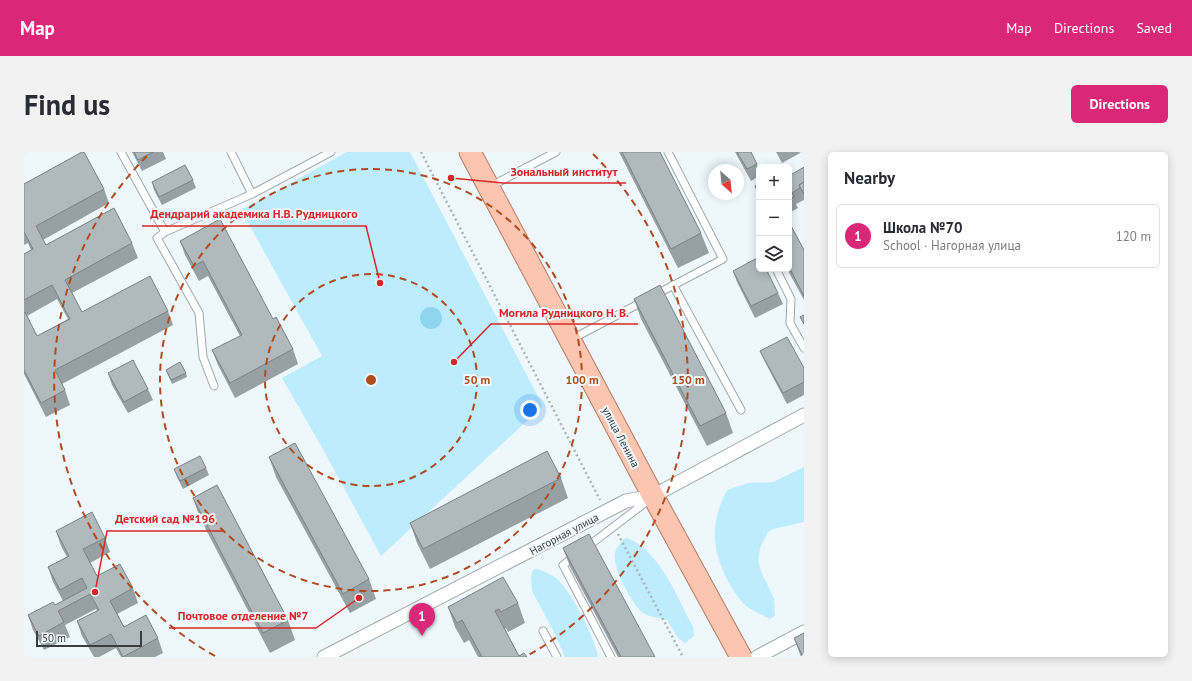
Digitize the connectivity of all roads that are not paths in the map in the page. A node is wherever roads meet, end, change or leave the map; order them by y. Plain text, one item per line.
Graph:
1 (121, 152) edge
2 (231, 152) edge
3 (331, 152) edge
4 (470, 152) edge
5 (556, 152) edge
6 (668, 152) edge
7 (488, 187) junction
8 (252, 194) junction
9 (165, 232) junction
10 (778, 272) edge
11 (673, 285) junction
12 (570, 340) junction
13 (804, 348) edge
14 (214, 386) dead end
15 (741, 410) dead end
16 (804, 415) edge
17 (653, 496) junction
18 (543, 631) dead end
19 (804, 632) edge
20 (324, 657) edge
21 (557, 657) edge
22 (611, 657) edge
23 (743, 657) edge

1 - 9 lane
2 - 8 lane
3 - 8 lane
4 - 7 main road, улица Ленина
5 - 7 lane
6 - 11 lane
7 - 12 main road, улица Ленина
8 - 9 lane
9 - 14 lane
10 - 13 lane
11 - 12 lane
11 - 15 lane
12 - 17 main road, улица Ленина
16 - 17 street, Нагорная улица
17 - 20 street, Нагорная улица
17 - 22 lane
17 - 23 main road, улица Ленина
18 - 21 lane
19 - 23 street

